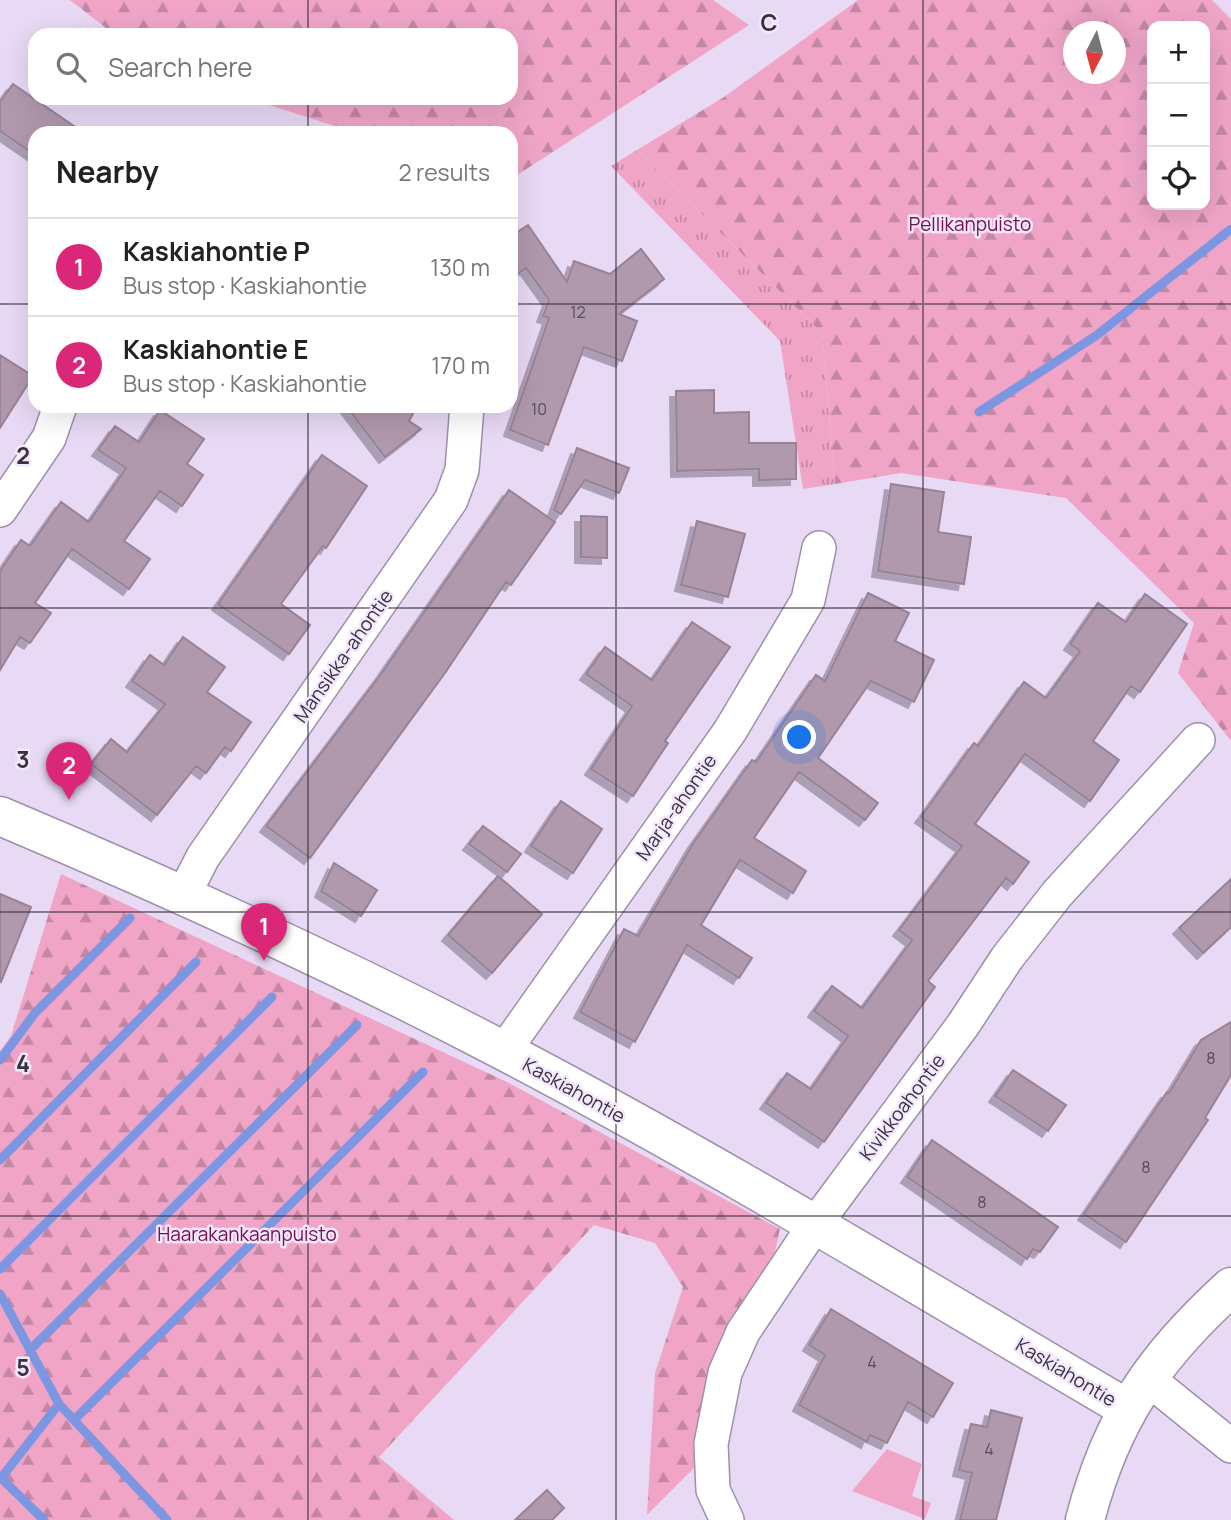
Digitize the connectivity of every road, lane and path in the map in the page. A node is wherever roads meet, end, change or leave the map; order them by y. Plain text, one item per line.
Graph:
1 (58, 413) edge
2 (466, 413) edge
3 (0, 510) edge
4 (819, 548) dead end
5 (1198, 740) dead end
6 (0, 816) edge
7 (184, 894) junction
8 (505, 1051) junction
9 (816, 1223) junction
10 (1231, 1287) edge
11 (1137, 1393) junction
12 (1231, 1446) edge
13 (727, 1520) edge
14 (1085, 1520) edge

1 - 3 street
2 - 7 street, Mansikka-ahontie
4 - 8 street, Marja-ahontie
5 - 9 street, Kivikkoahontie
6 - 7 street, Kaskiahontie
7 - 8 street, Kaskiahontie
8 - 9 street, Kaskiahontie
9 - 11 street, Kaskiahontie
9 - 13 street, Kivikkoahontie
10 - 11 street
11 - 12 street, Kaskiahontie
11 - 14 street

